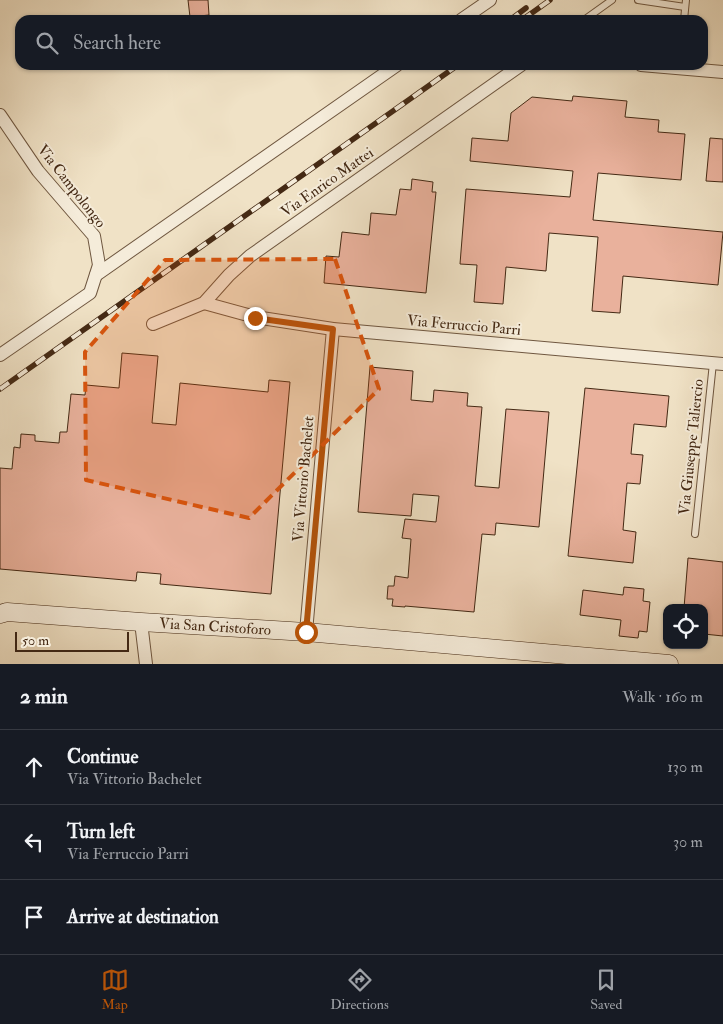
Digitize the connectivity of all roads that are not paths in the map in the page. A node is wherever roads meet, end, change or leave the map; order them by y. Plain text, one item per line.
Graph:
1 (490, 0) edge
2 (612, 0) edge
3 (638, 0) edge
4 (686, 3) edge
5 (468, 15) edge
6 (591, 15) edge
7 (390, 70) edge
8 (514, 70) edge
9 (706, 70) edge
10 (723, 72) edge
11 (0, 115) edge
12 (96, 275) junction
13 (204, 303) junction
14 (153, 324) dead end
15 (333, 329) junction
16 (0, 355) edge
17 (718, 363) edge
18 (695, 534) dead end
19 (2, 612) edge
20 (141, 622) junction
21 (306, 632) junction
22 (146, 664) edge
23 (669, 664) edge

1 - 5 street
2 - 6 lane
3 - 4 lane
7 - 12 street
8 - 13 street, Via Enrico Mattei
9 - 10 street
11 - 12 street, Via Campolongo
12 - 16 street, Via Campolongo
13 - 14 street, Via Enrico Mattei
13 - 15 street, Via Ferruccio Parri
15 - 17 street, Via Ferruccio Parri
15 - 21 street, Via Vittorio Bachelet
17 - 18 lane, Via Giuseppe Taliercio
19 - 20 street, Via San Cristoforo
20 - 21 street, Via San Cristoforo
20 - 22 street
21 - 23 street, Via San Cristoforo

